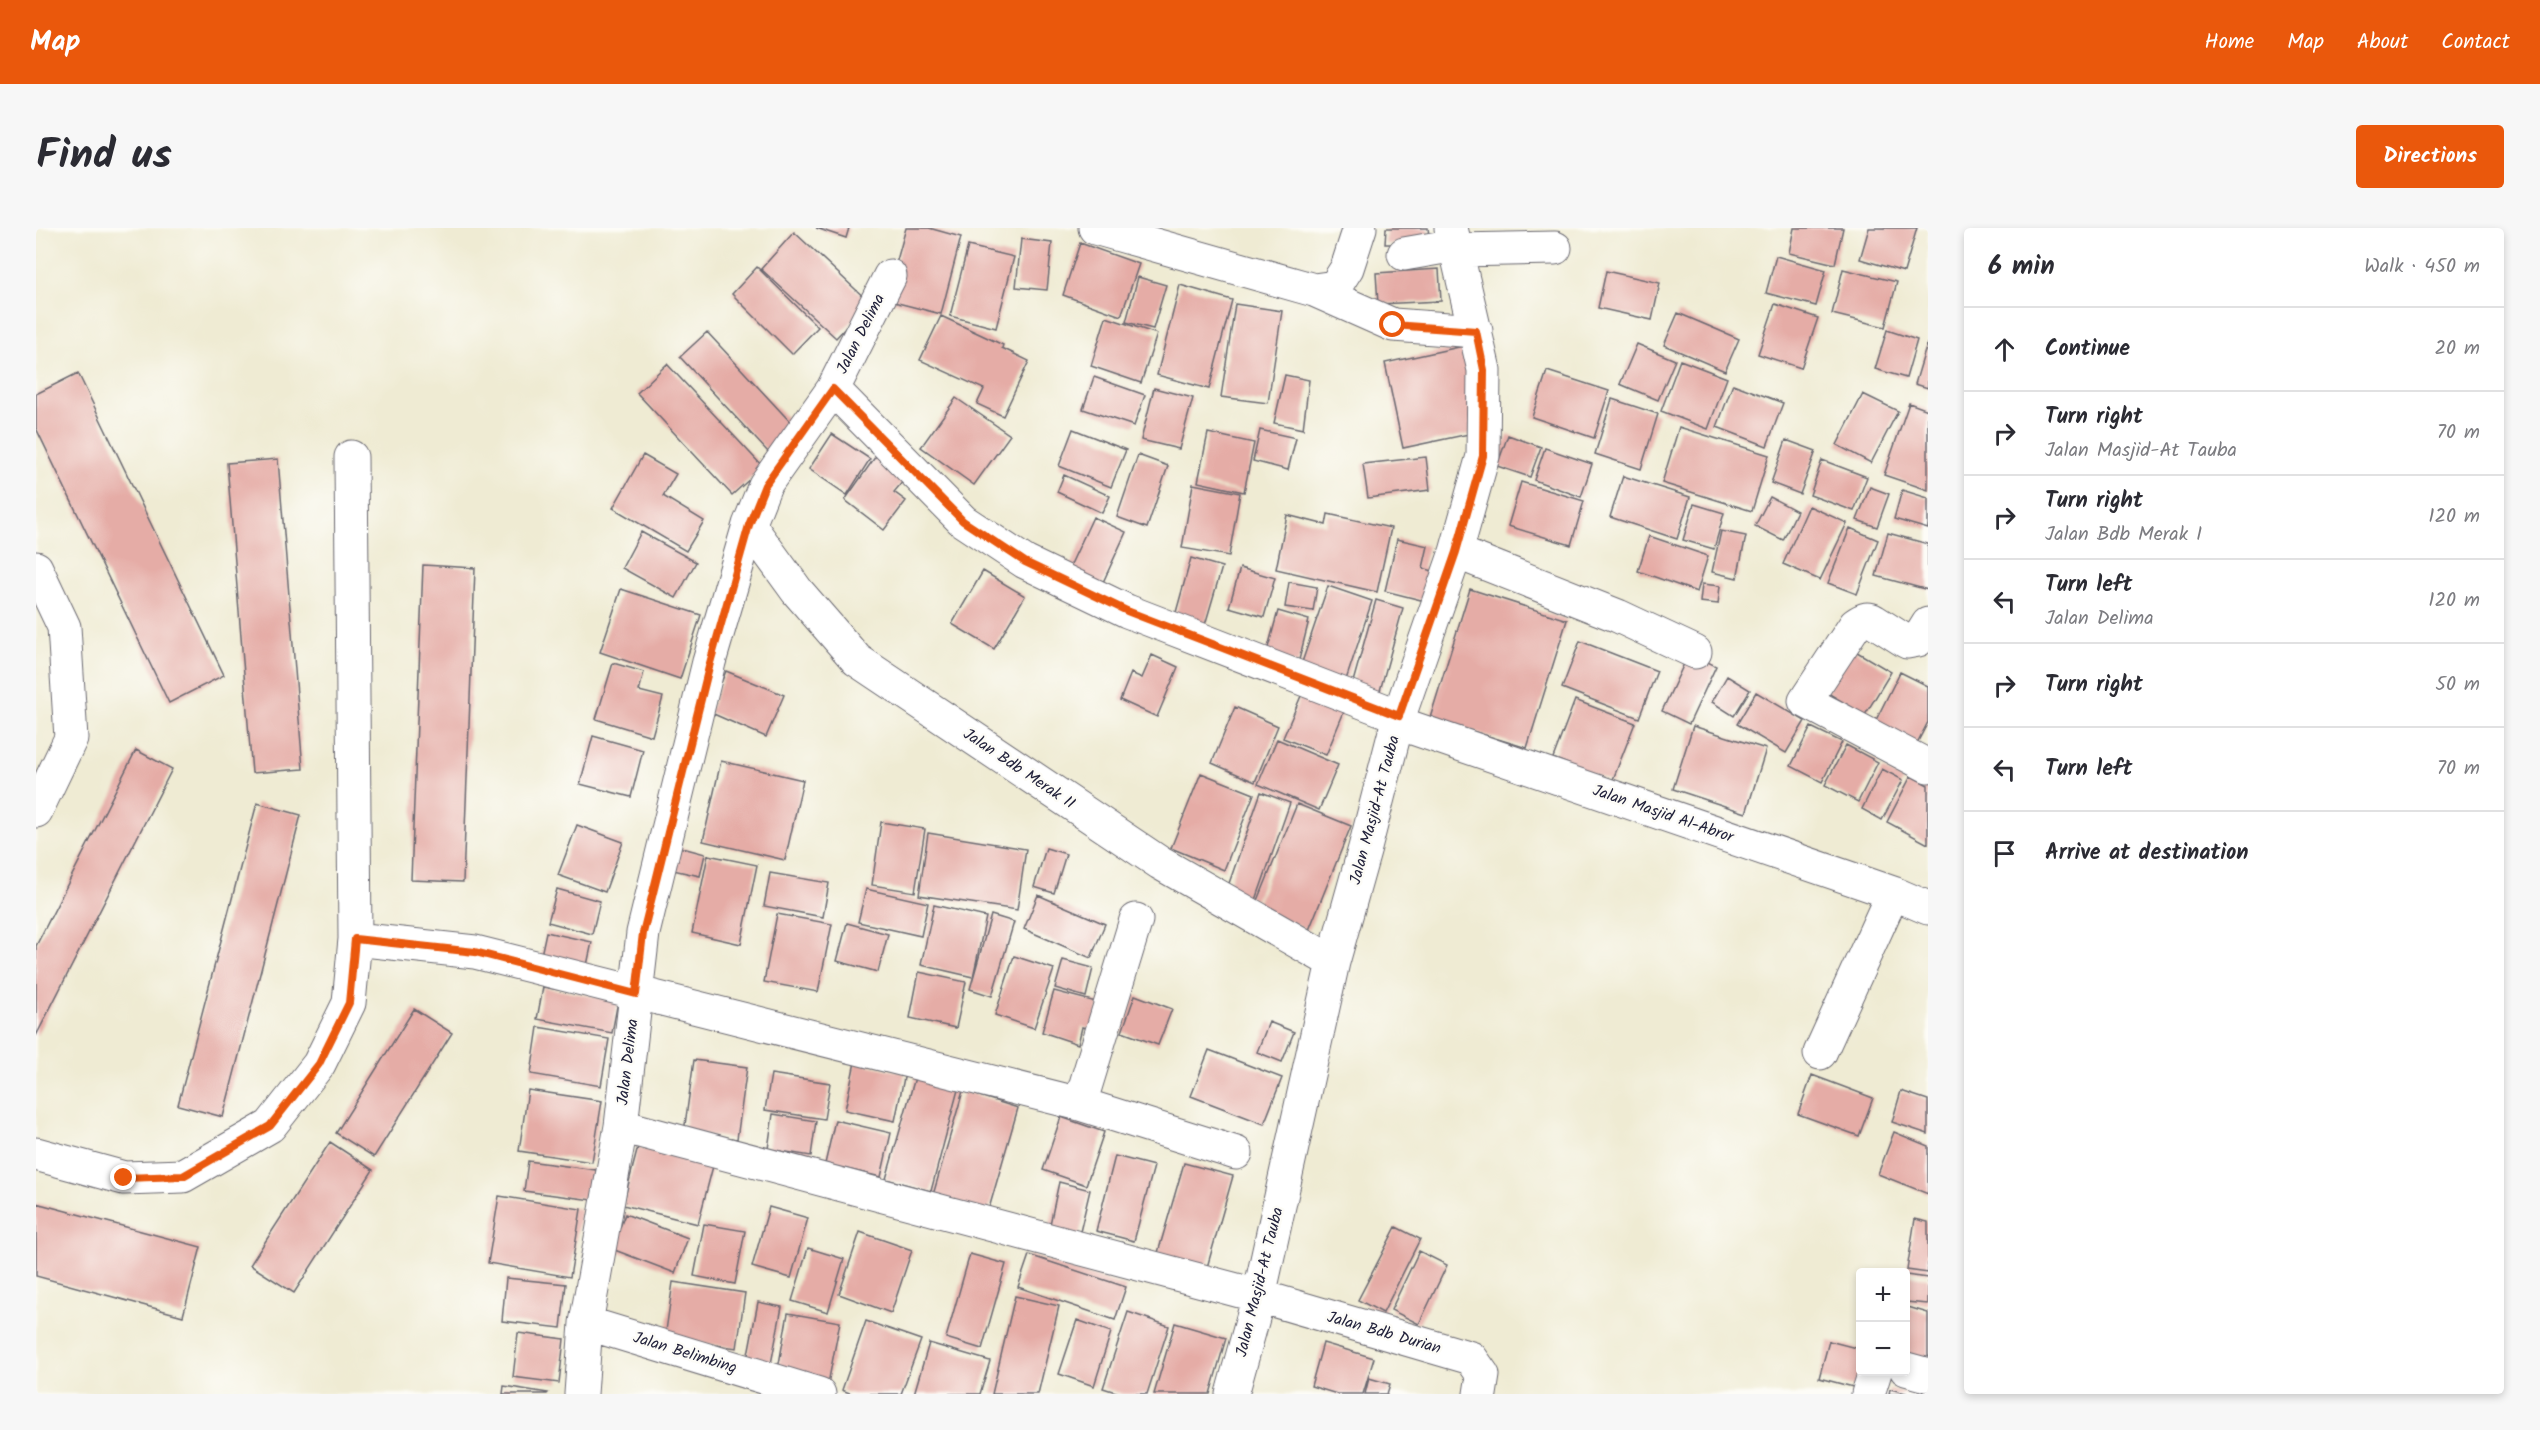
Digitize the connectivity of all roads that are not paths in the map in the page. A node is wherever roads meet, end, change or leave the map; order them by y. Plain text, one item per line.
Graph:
1 (1095, 228) edge
2 (1360, 228) edge
3 (1455, 241) edge
4 (1555, 248) dead end
5 (1404, 254) dead end
6 (890, 276) dead end
7 (1314, 290) junction
8 (1476, 331) junction
9 (833, 389) junction
10 (351, 457) dead end
11 (749, 525) junction
12 (1456, 552) junction
13 (36, 568) edge
14 (1928, 624) edge
15 (1695, 652) dead end
16 (1398, 719) junction
17 (1928, 766) edge
18 (36, 811) edge
19 (1893, 893) junction
20 (1928, 908) edge
21 (1136, 920) dead end
22 (355, 939) junction
23 (1333, 962) junction
24 (636, 994) junction
25 (1820, 1053) dead end
26 (1080, 1104) junction
27 (621, 1126) junction
28 (1236, 1153) dead end
29 (36, 1154) edge
30 (1259, 1296) junction
31 (586, 1323) junction
32 (1910, 1370) edge
33 (1928, 1375) edge
34 (1873, 1376) edge
35 (581, 1394) edge
36 (819, 1394) edge
37 (1232, 1394) edge
38 (1480, 1394) edge
39 (1868, 1394) edge

1 - 7 street
2 - 7 street
3 - 4 street
3 - 5 street
3 - 8 street, Jalan Masjid-At Tauba
6 - 9 street, Jalan Delima
7 - 8 street
8 - 12 street, Jalan Masjid-At Tauba
9 - 11 street, Jalan Delima
9 - 16 street, Jalan Masjid Al-Abror
10 - 22 street
11 - 23 street, Jalan Bdb Merak II
11 - 24 street, Jalan Delima
12 - 15 street
12 - 16 street, Jalan Masjid-At Tauba
13 - 18 street
14 - 17 street
16 - 19 street, Jalan Masjid Al-Abror
16 - 23 street, Jalan Masjid-At Tauba
19 - 20 street, Jalan Masjid Al-Abror
19 - 25 street
21 - 26 street
22 - 24 street
22 - 29 street
23 - 30 street, Jalan Masjid-At Tauba
24 - 26 street
24 - 27 street, Jalan Delima
26 - 28 street
27 - 30 street, Jalan Bdb Durian
27 - 31 street, Jalan Delima
30 - 37 street, Jalan Masjid-At Tauba
30 - 38 street, Jalan Bdb Durian
31 - 35 street, Jalan Delima
31 - 36 street, Jalan Belimbing
32 - 33 street
34 - 39 street

